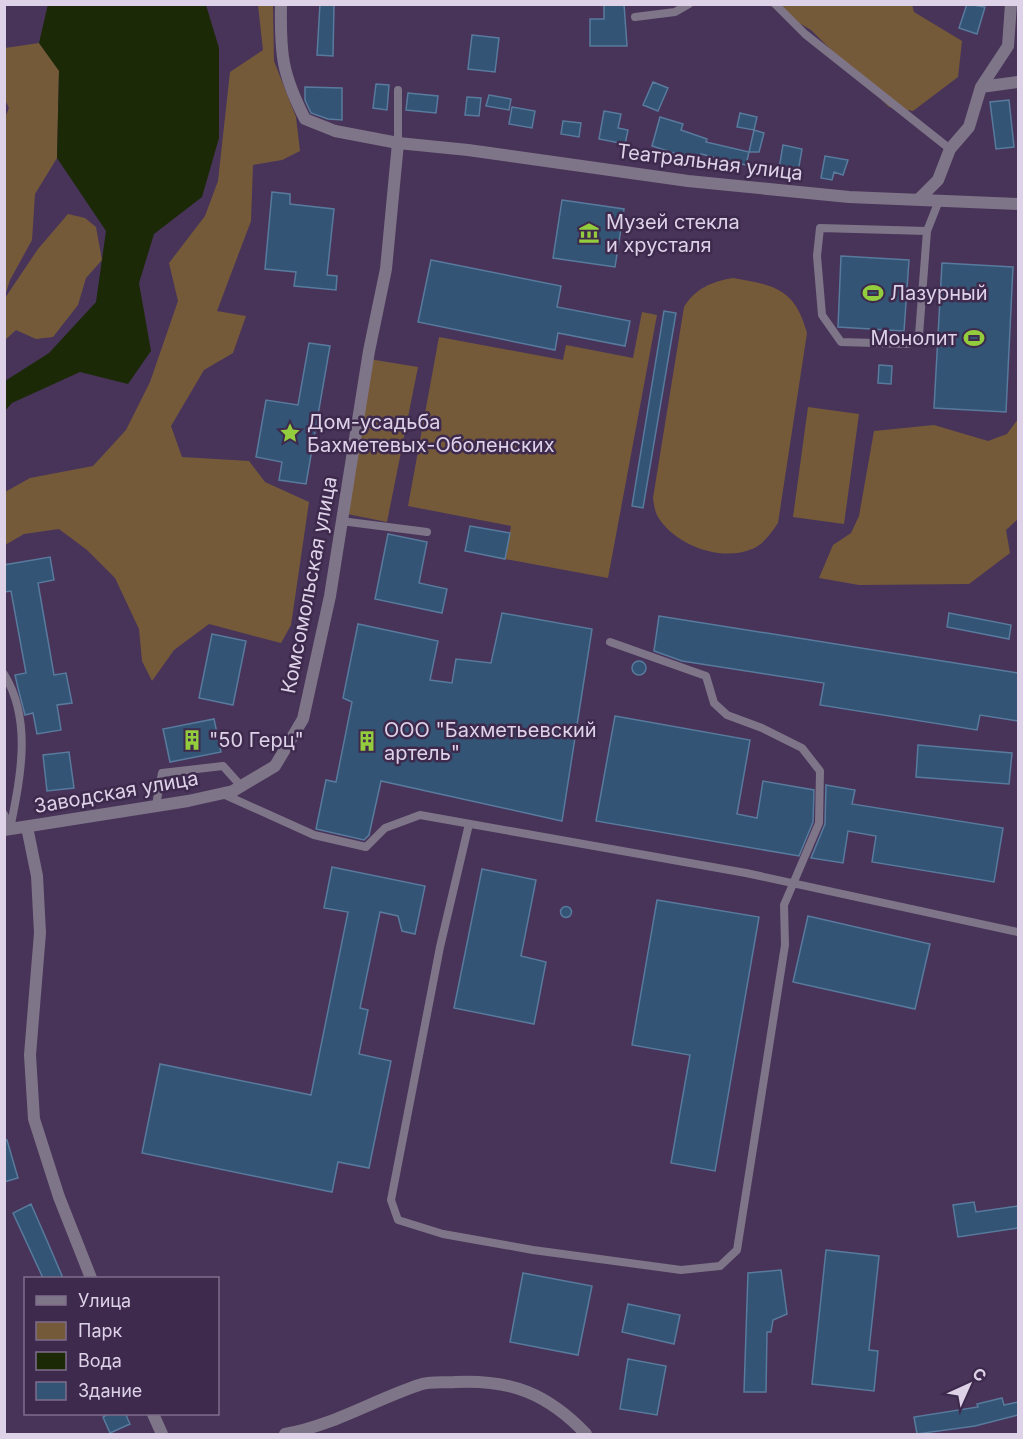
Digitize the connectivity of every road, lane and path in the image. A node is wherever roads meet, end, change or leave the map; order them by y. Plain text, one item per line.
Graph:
1 (281, 4) edge
2 (689, 4) edge
3 (775, 4) edge
4 (1011, 4) edge
5 (635, 17) dead end
6 (1018, 82) edge
7 (981, 87) junction
8 (398, 90) dead end
9 (398, 143) junction
10 (950, 149) junction
11 (918, 200) junction
12 (938, 203) junction
13 (1018, 204) edge
14 (927, 231) junction
15 (341, 521) junction
16 (427, 531) dead end
17 (610, 642) dead end
18 (4, 674) edge
19 (232, 790) junction
20 (156, 805) junction
21 (4, 814) edge
22 (469, 824) junction
23 (27, 827) junction
24 (7, 830) edge
25 (792, 883) junction
26 (1018, 932) edge
27 (91, 1277) edge
28 (154, 1415) edge
29 (162, 1434) edge
30 (285, 1434) edge
31 (586, 1434) edge

1 - 9 street
2 - 5 lane
3 - 10 lane
4 - 7 street
6 - 7 street
7 - 10 street
8 - 9 lane
9 - 11 street, Театральная улица
9 - 15 street, Комсомольская улица
10 - 11 street
11 - 12 street, Театральная улица
12 - 13 street, Театральная улица
12 - 14 lane
14 - 14 lane
15 - 16 lane
15 - 19 street, Комсомольская улица
17 - 25 lane
18 - 24 lane
19 - 20 street, Заводская улица
19 - 20 lane
19 - 22 lane
20 - 23 street, Заводская улица
21 - 24 lane
22 - 25 lane
22 - 25 lane
23 - 24 street, Заводская улица
23 - 27 street
25 - 26 lane
28 - 29 street
30 - 31 street

